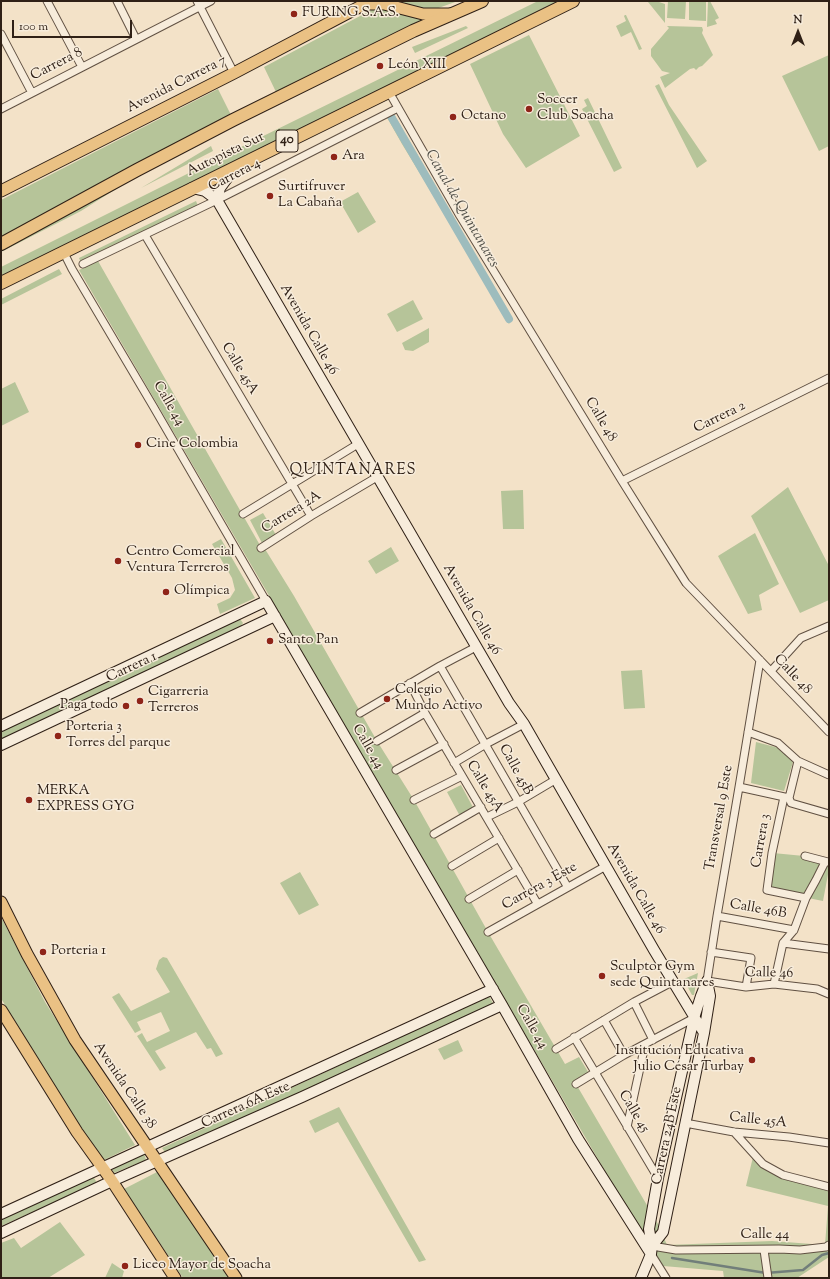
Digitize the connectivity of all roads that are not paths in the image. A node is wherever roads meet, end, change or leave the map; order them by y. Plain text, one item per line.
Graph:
1 (48, 1) edge
2 (117, 1) edge
3 (211, 1) edge
4 (482, 1) edge
5 (573, 1) edge
6 (199, 4) edge
7 (362, 4) edge
8 (450, 14) junction
9 (1, 34) edge
10 (136, 39) junction
11 (82, 67) junction
12 (234, 73) junction
13 (389, 92) junction
14 (32, 93) junction
15 (398, 108) junction
16 (1, 109) edge
17 (236, 166) junction
18 (192, 188) junction
19 (1, 191) edge
20 (217, 200) junction
21 (145, 236) junction
22 (1, 244) edge
23 (63, 251) junction
24 (82, 264) dead end
25 (1, 283) edge
26 (829, 378) edge
27 (358, 444) junction
28 (377, 478) junction
29 (622, 481) junction
30 (292, 484) junction
31 (242, 514) dead end
32 (310, 516) junction
33 (261, 548) dead end
34 (266, 601) junction
35 (239, 614) junction
36 (275, 616) junction
37 (829, 626) edge
38 (247, 629) junction
39 (476, 647) junction
40 (760, 660) junction
41 (440, 666) junction
42 (771, 671) junction
43 (410, 683) junction
44 (360, 713) dead end
45 (425, 713) junction
46 (524, 724) junction
47 (1, 726) edge
48 (748, 732) junction
49 (829, 732) edge
50 (377, 741) dead end
51 (444, 744) junction
52 (486, 744) junction
53 (1, 745) edge
54 (798, 761) junction
55 (454, 763) junction
56 (396, 770) dead end
57 (829, 775) edge
58 (462, 776) junction
59 (555, 780) junction
60 (739, 788) junction
61 (786, 797) junction
62 (414, 800) dead end
63 (518, 802) junction
64 (481, 807) junction
65 (829, 814) edge
66 (487, 816) junction
67 (434, 834) dead end
68 (499, 838) junction
69 (805, 856) dead end
70 (827, 862) edge
71 (452, 866) dead end
72 (606, 866) junction
73 (518, 870) junction
74 (568, 886) junction
75 (806, 898) junction
76 (469, 899) dead end
77 (1, 902) edge
78 (537, 903) junction
79 (717, 916) junction
80 (794, 930) junction
81 (488, 932) dead end
82 (783, 943) junction
83 (829, 949) edge
84 (711, 952) junction
85 (674, 981) junction
86 (707, 981) junction
87 (774, 984) junction
88 (746, 987) junction
89 (493, 989) junction
90 (829, 994) edge
91 (634, 1002) junction
92 (502, 1005) junction
93 (1, 1010) edge
94 (694, 1018) junction
95 (604, 1020) junction
96 (704, 1032) junction
97 (574, 1037) junction
98 (653, 1040) junction
99 (645, 1045) junction
100 (556, 1049) dead end
101 (624, 1056) junction
102 (594, 1073) junction
103 (576, 1084) dead end
104 (685, 1123) junction
105 (627, 1127) junction
106 (734, 1132) junction
107 (829, 1143) edge
108 (147, 1146) junction
109 (157, 1161) junction
110 (102, 1167) junction
111 (658, 1178) junction
112 (112, 1181) junction
113 (829, 1187) edge
114 (1, 1214) edge
115 (1, 1234) edge
116 (829, 1245) edge
117 (652, 1250) junction
118 (764, 1250) junction
119 (175, 1278) edge
120 (236, 1278) edge
121 (641, 1278) edge
122 (666, 1278) edge
123 (768, 1278) edge

1 - 11 street
2 - 10 street
3 - 6 street, Carrera 8
4 - 8 highway, Autopista Sur
5 - 13 highway, Autopista Sur / 40
6 - 10 street, Carrera 8
6 - 12 street
7 - 8 main road, Avenida Carrera 7
7 - 12 main road, Avenida Carrera 7
8 - 22 highway, Autopista Sur
9 - 14 street
10 - 11 street, Carrera 8
11 - 14 street, Carrera 8
12 - 19 main road, Avenida Carrera 7
13 - 15 street, Calle 48
13 - 17 highway, Autopista Sur / 40
14 - 16 street, Carrera 8
15 - 20 street, Carrera 4
15 - 29 street, Calle 48
17 - 18 highway, Autopista Sur / 40
17 - 20 street
18 - 20 street
18 - 23 highway, Autopista Sur / 40
20 - 21 street, Carrera 4
20 - 27 street, Avenida Calle 46
21 - 24 street, Carrera 4
21 - 30 street, Calle 45A
23 - 25 highway, Autopista Sur / 40
23 - 34 street, Calle 44
26 - 29 street, Carrera 2
27 - 28 street, Avenida Calle 46
27 - 30 street
28 - 32 street, Carrera 2A
28 - 39 street, Avenida Calle 46
29 - 40 street, Calle 48
30 - 31 street
30 - 32 street, Calle 45A
32 - 33 street, Carrera 2A
34 - 35 street, Carrera 1
34 - 36 street, Calle 44
35 - 38 street
35 - 47 street, Carrera 1
36 - 38 street, Carrera 1
36 - 89 street, Calle 44
37 - 42 street
38 - 53 street, Carrera 1
39 - 41 street
39 - 46 street, Avenida Calle 46
40 - 42 street, Calle 48
40 - 48 street, Transversal 9 Este
41 - 43 street
41 - 52 street, Calle 45B
42 - 49 street, Calle 48
43 - 44 street
43 - 45 street, Calle 45A
45 - 50 street
45 - 51 street, Calle 45A
46 - 52 street
46 - 59 street, Avenida Calle 46
48 - 54 street
48 - 60 street, Transversal 9 Este
51 - 55 street, Calle 45A
51 - 56 street
52 - 55 street
52 - 63 street, Calle 45B
54 - 57 street
54 - 61 street, Carrera 3
55 - 58 street, Calle 45A
58 - 62 street
58 - 64 street, Calle 45A
59 - 63 street
59 - 72 street, Avenida Calle 46
60 - 61 street
60 - 79 street, Transversal 9 Este
61 - 65 street
61 - 75 street, Carrera 3
63 - 66 street
63 - 74 street, Calle 45B
64 - 66 street, Calle 45A
64 - 67 street
66 - 68 street, Calle 45A
68 - 71 street
68 - 73 street, Calle 45A
69 - 70 street
70 - 75 street
72 - 74 street, Carrera 3 Este
72 - 85 street, Avenida Calle 46
73 - 76 street
73 - 78 street, Calle 45A
74 - 78 street, Carrera 3 Este
75 - 80 street
77 - 108 main road, Avenida Calle 38
78 - 81 street, Carrera 3 Este
79 - 80 street, Calle 46B
79 - 84 street, Transversal 9 Este
80 - 82 street
82 - 83 street
82 - 87 street
84 - 86 street, Transversal 9 Este
84 - 88 street
85 - 91 street
85 - 94 street, Avenida Calle 46
86 - 88 street, Calle 46
86 - 94 street
86 - 96 street, Carrera 24B Este
87 - 88 street, Calle 46
87 - 90 street, Calle 46
89 - 92 street, Calle 44
89 - 108 street, Carrera 6A Este
91 - 95 street
91 - 98 street
92 - 109 street, Carrera 6A Este
92 - 117 street, Calle 44
93 - 110 main road
94 - 96 street, Avenida Calle 46
94 - 98 street
94 - 111 street
95 - 97 street
95 - 101 street
96 - 104 street, Carrera 24B Este
97 - 100 street
97 - 102 street, Calle 45
98 - 99 street
99 - 101 street
99 - 105 street
101 - 102 street
102 - 103 street
102 - 105 street, Calle 45
104 - 106 street, Calle 45A
104 - 117 street, Carrera 24B Este
105 - 111 street, Calle 45
106 - 107 street, Calle 45A
106 - 113 street
108 - 109 main road, Avenida Calle 38
108 - 110 street, Carrera 6A Este
109 - 112 street, Carrera 6A Este
109 - 120 main road, Avenida Calle 38
110 - 112 main road
110 - 114 street, Carrera 6A Este
111 - 117 street
112 - 115 street, Carrera 6A Este
112 - 119 main road
116 - 118 street, Calle 44
117 - 118 street, Calle 44
117 - 121 street, Carrera 24B Este
117 - 122 street
118 - 123 street

